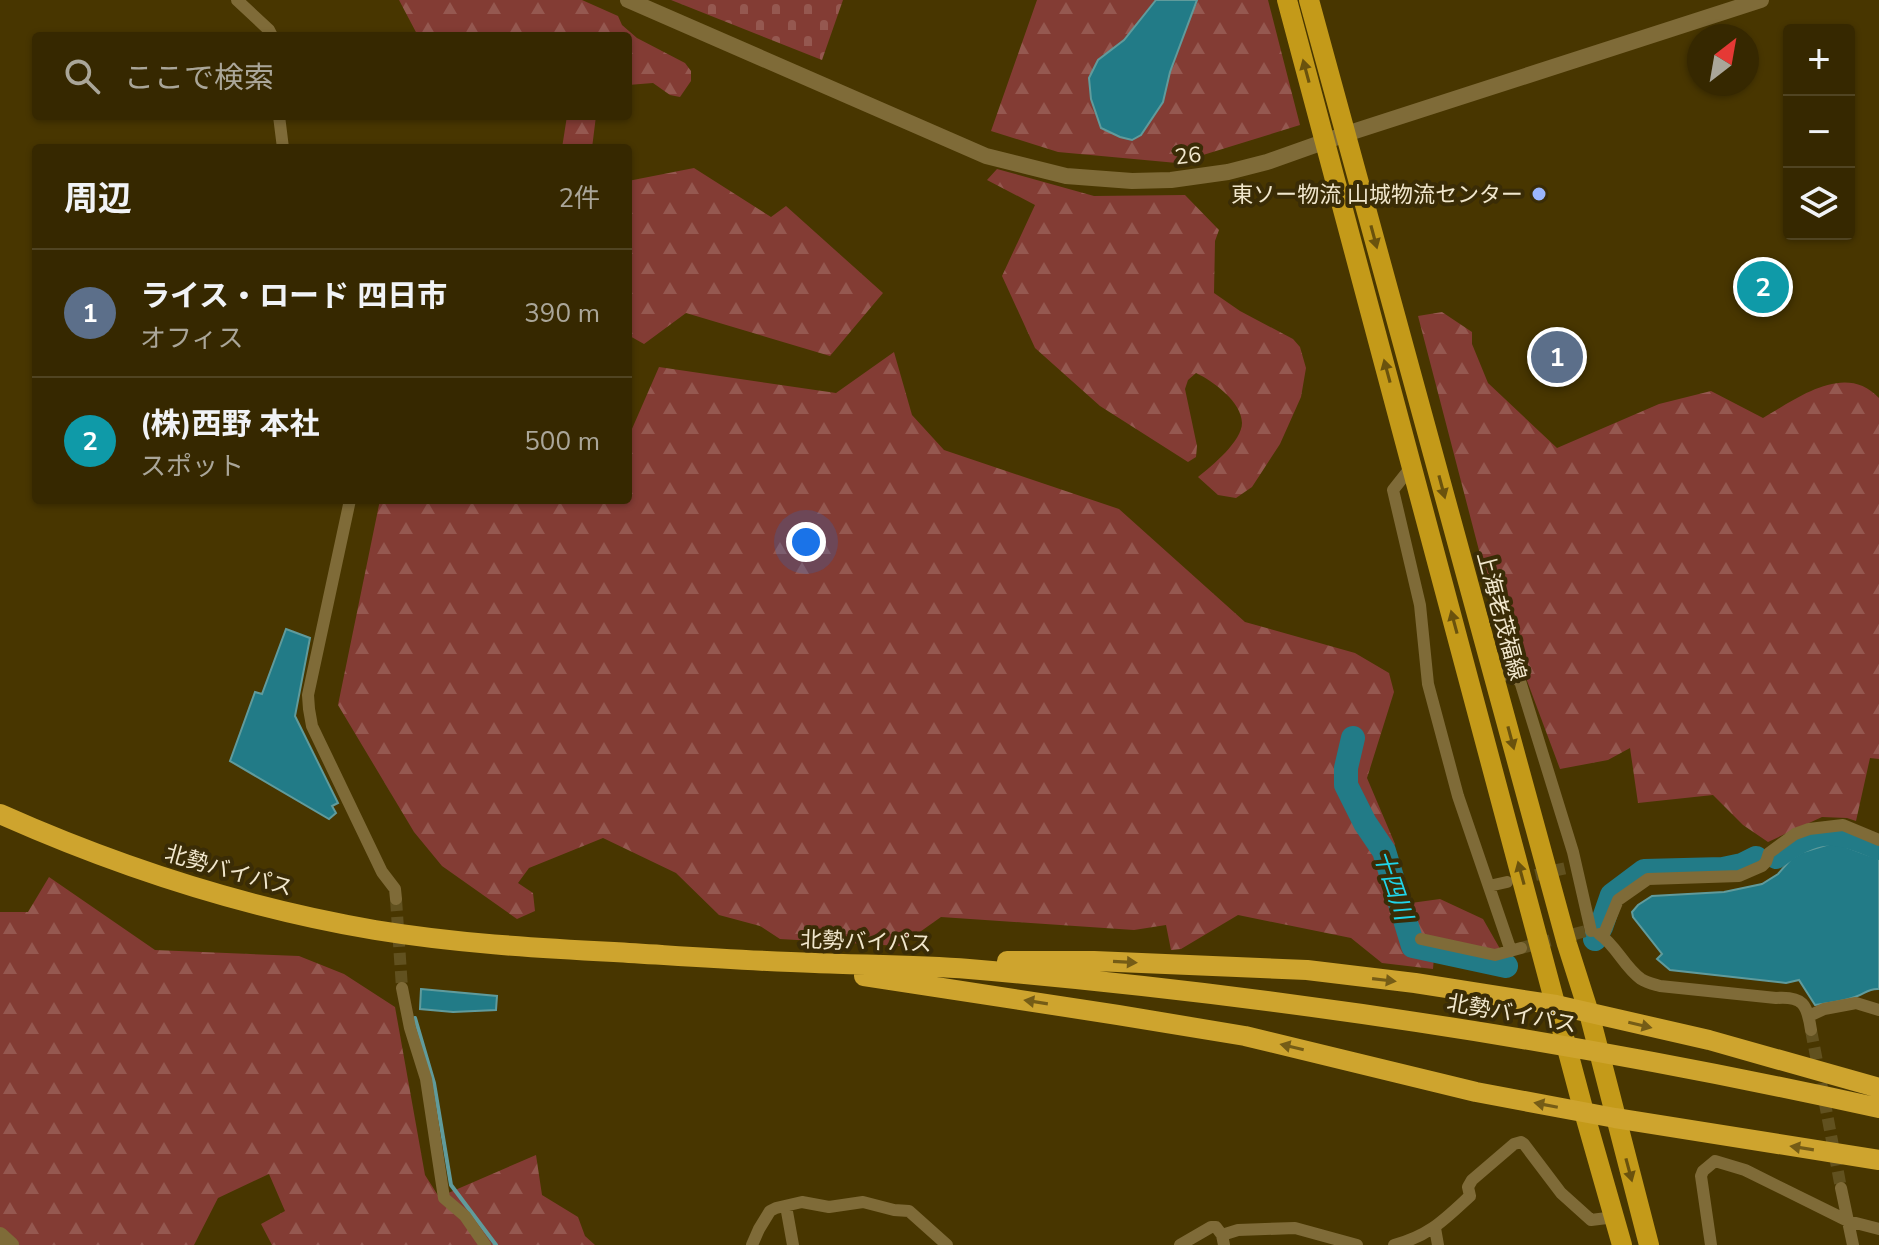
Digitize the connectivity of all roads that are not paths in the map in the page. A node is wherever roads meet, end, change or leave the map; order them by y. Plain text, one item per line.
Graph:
1 (237, 0) edge
2 (628, 0) edge
3 (1287, 0) edge
4 (1309, 0) edge
5 (1761, 0) edge
6 (270, 32) edge
7 (280, 120) edge
8 (1346, 134) junction
9 (1325, 142) junction
10 (282, 144) edge
11 (1412, 466) junction
12 (349, 504) edge
13 (1491, 667) junction
14 (0, 814) edge
15 (1879, 840) edge
16 (1507, 882) tunnel mouth
17 (1489, 886) junction
18 (396, 899) tunnel mouth
19 (1595, 933) junction
20 (1421, 939) dead end
21 (767, 961) junction
22 (402, 988) tunnel mouth
23 (1556, 1005) junction
24 (1879, 1010) edge
25 (1589, 1013) junction
26 (1809, 1016) junction
27 (1811, 1030) tunnel mouth
28 (1741, 1079) junction
29 (1879, 1088) edge
30 (1879, 1108) edge
31 (1584, 1112) junction
32 (1879, 1117) edge
33 (1615, 1118) junction
34 (1879, 1160) edge
35 (1841, 1188) tunnel mouth
36 (786, 1206) junction
37 (1615, 1217) junction
38 (1848, 1221) junction
39 (1435, 1228) junction
40 (1879, 1229) edge
41 (0, 1235) edge
42 (1223, 1240) edge
43 (11, 1245) edge
44 (485, 1245) edge
45 (752, 1245) edge
46 (793, 1245) edge
47 (947, 1245) edge
48 (1180, 1245) edge
49 (1357, 1245) edge
50 (1394, 1245) edge
51 (1438, 1245) edge
52 (1622, 1245) edge
53 (1649, 1245) edge
54 (1711, 1245) edge
55 (1853, 1245) edge

1 - 6 street
2 - 9 street, 26
9 -> 3 main road
4 - 8 main road, 上海老茂福線
5 - 8 street, 26
7 - 10 street
8 - 9 street, 26
8 -> 13 main road, 上海老茂福線
11 -> 9 main road
11 - 17 street
23 -> 11 main road
12 - 18 street
13 - 19 street
13 -> 25 main road, 上海老茂福線
14 - 21 highway, 北勢バイパス
15 - 19 street
16 - 17 street
17 - 20 street
19 - 26 street
21 -> 23 highway
21 - 28 highway, 北勢バイパス
31 -> 21 highway
22 - 44 street
23 - 25 highway
23 - 31 main road
24 - 26 street
25 -> 29 highway
25 - 33 main road, 上海老茂福線
26 - 27 street
28 - 30 highway, 北勢バイパス
28 - 32 highway, 北勢バイパス
31 - 33 highway
31 - 37 main road
34 -> 33 highway
33 -> 53 main road, 上海老茂福線
35 - 38 street
36 - 45 street
36 - 46 street
36 - 47 street
37 - 39 street
37 - 52 main road
38 - 40 street
38 - 54 street
38 - 55 street
39 - 50 street
39 - 51 street
41 - 43 street
42 - 48 street
42 - 49 street

